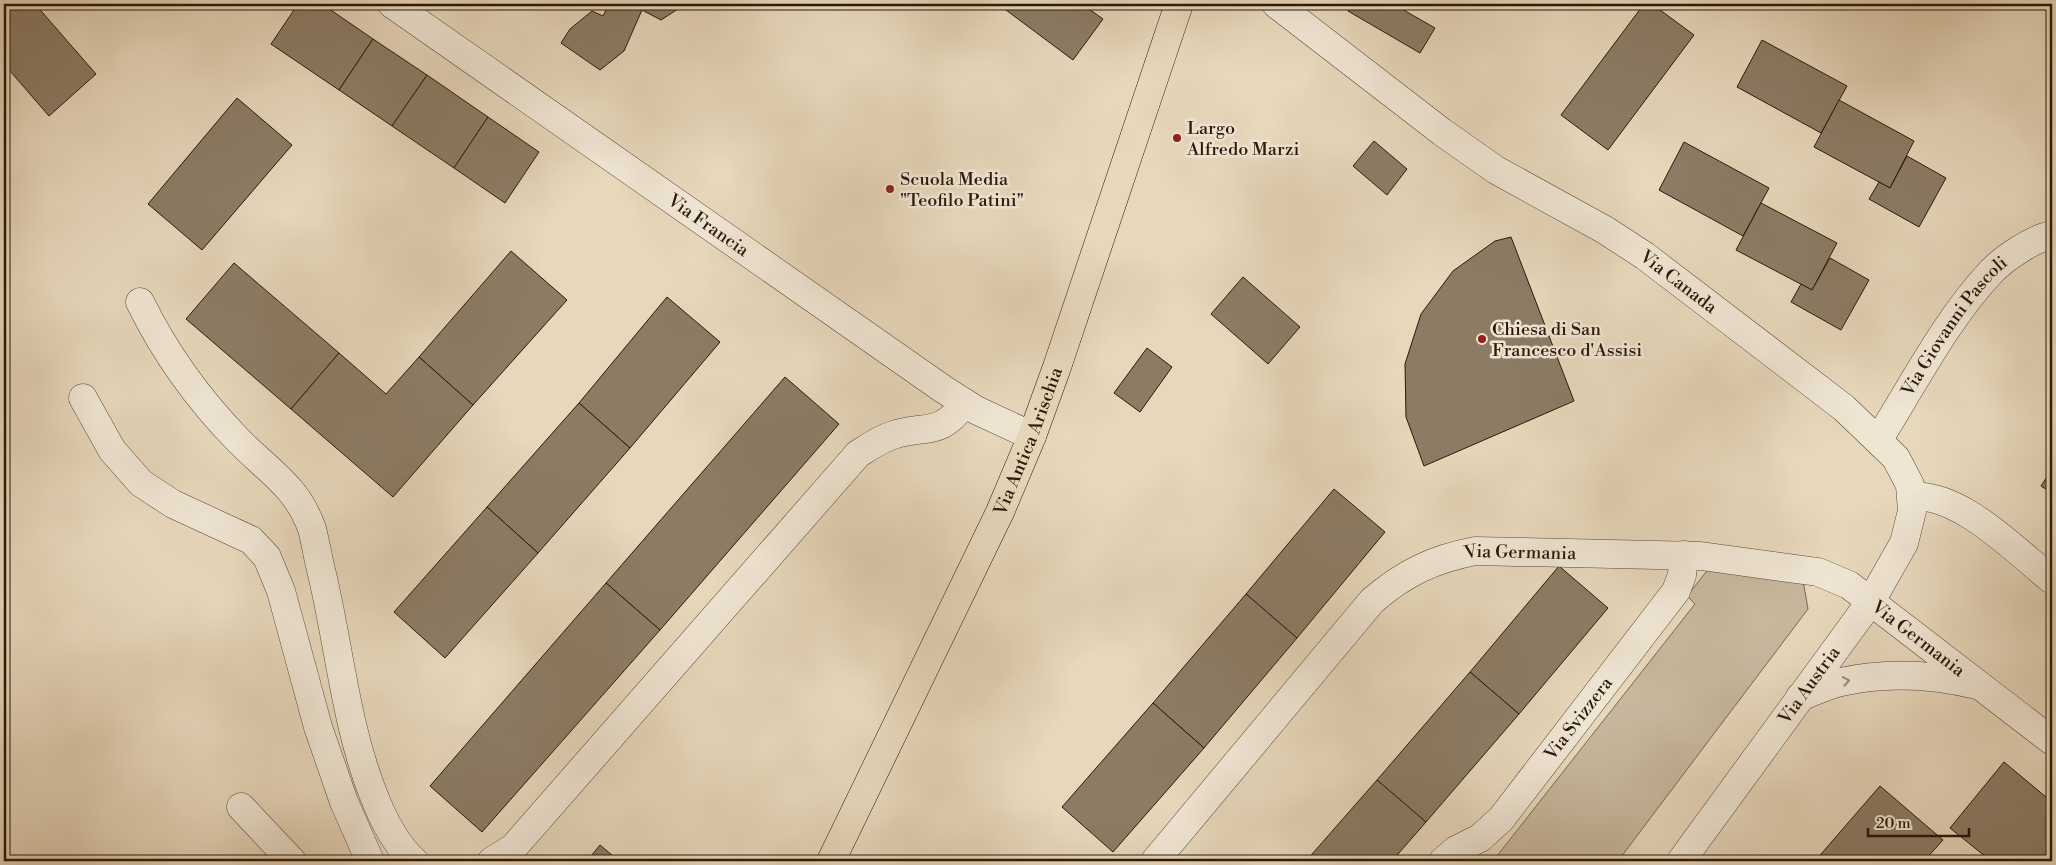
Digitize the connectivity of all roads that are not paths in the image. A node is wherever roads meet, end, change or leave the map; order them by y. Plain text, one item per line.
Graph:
1 (392, 4) edge
2 (1179, 4) edge
3 (1276, 4) edge
4 (2052, 235) edge
5 (140, 302) dead end
6 (83, 398) dead end
7 (966, 403) junction
8 (1032, 436) junction
9 (1879, 439) junction
10 (1913, 496) junction
11 (1684, 555) junction
12 (2052, 580) edge
13 (1871, 601) junction
14 (1982, 687) junction
15 (1800, 698) junction
16 (2052, 741) edge
17 (241, 807) dead end
18 (292, 861) edge
19 (370, 861) edge
20 (414, 861) edge
21 (492, 861) edge
22 (831, 861) edge
23 (1154, 861) edge
24 (1443, 861) edge
25 (1681, 861) edge

1 - 7 street, Via Francia
2 - 8 main road, Via Antica Arischia
3 - 9 street, Via Canada
4 - 9 street, Via Giovanni Pascoli
5 - 20 street
6 - 19 street
7 - 8 street, Via Francia
7 - 21 street
8 - 22 main road, Via Antica Arischia
9 - 10 street, Via Canada
10 - 12 street
10 - 13 street, Via Austria
11 - 13 street, Via Germania
11 - 23 street, Via Germania
11 - 24 street, Via Svizzera
13 - 14 street, Via Germania
13 - 15 street, Via Austria
15 -> 14 street, Via Germania
14 - 16 street, Via Germania
15 - 25 street, Via Austria
17 - 18 street

